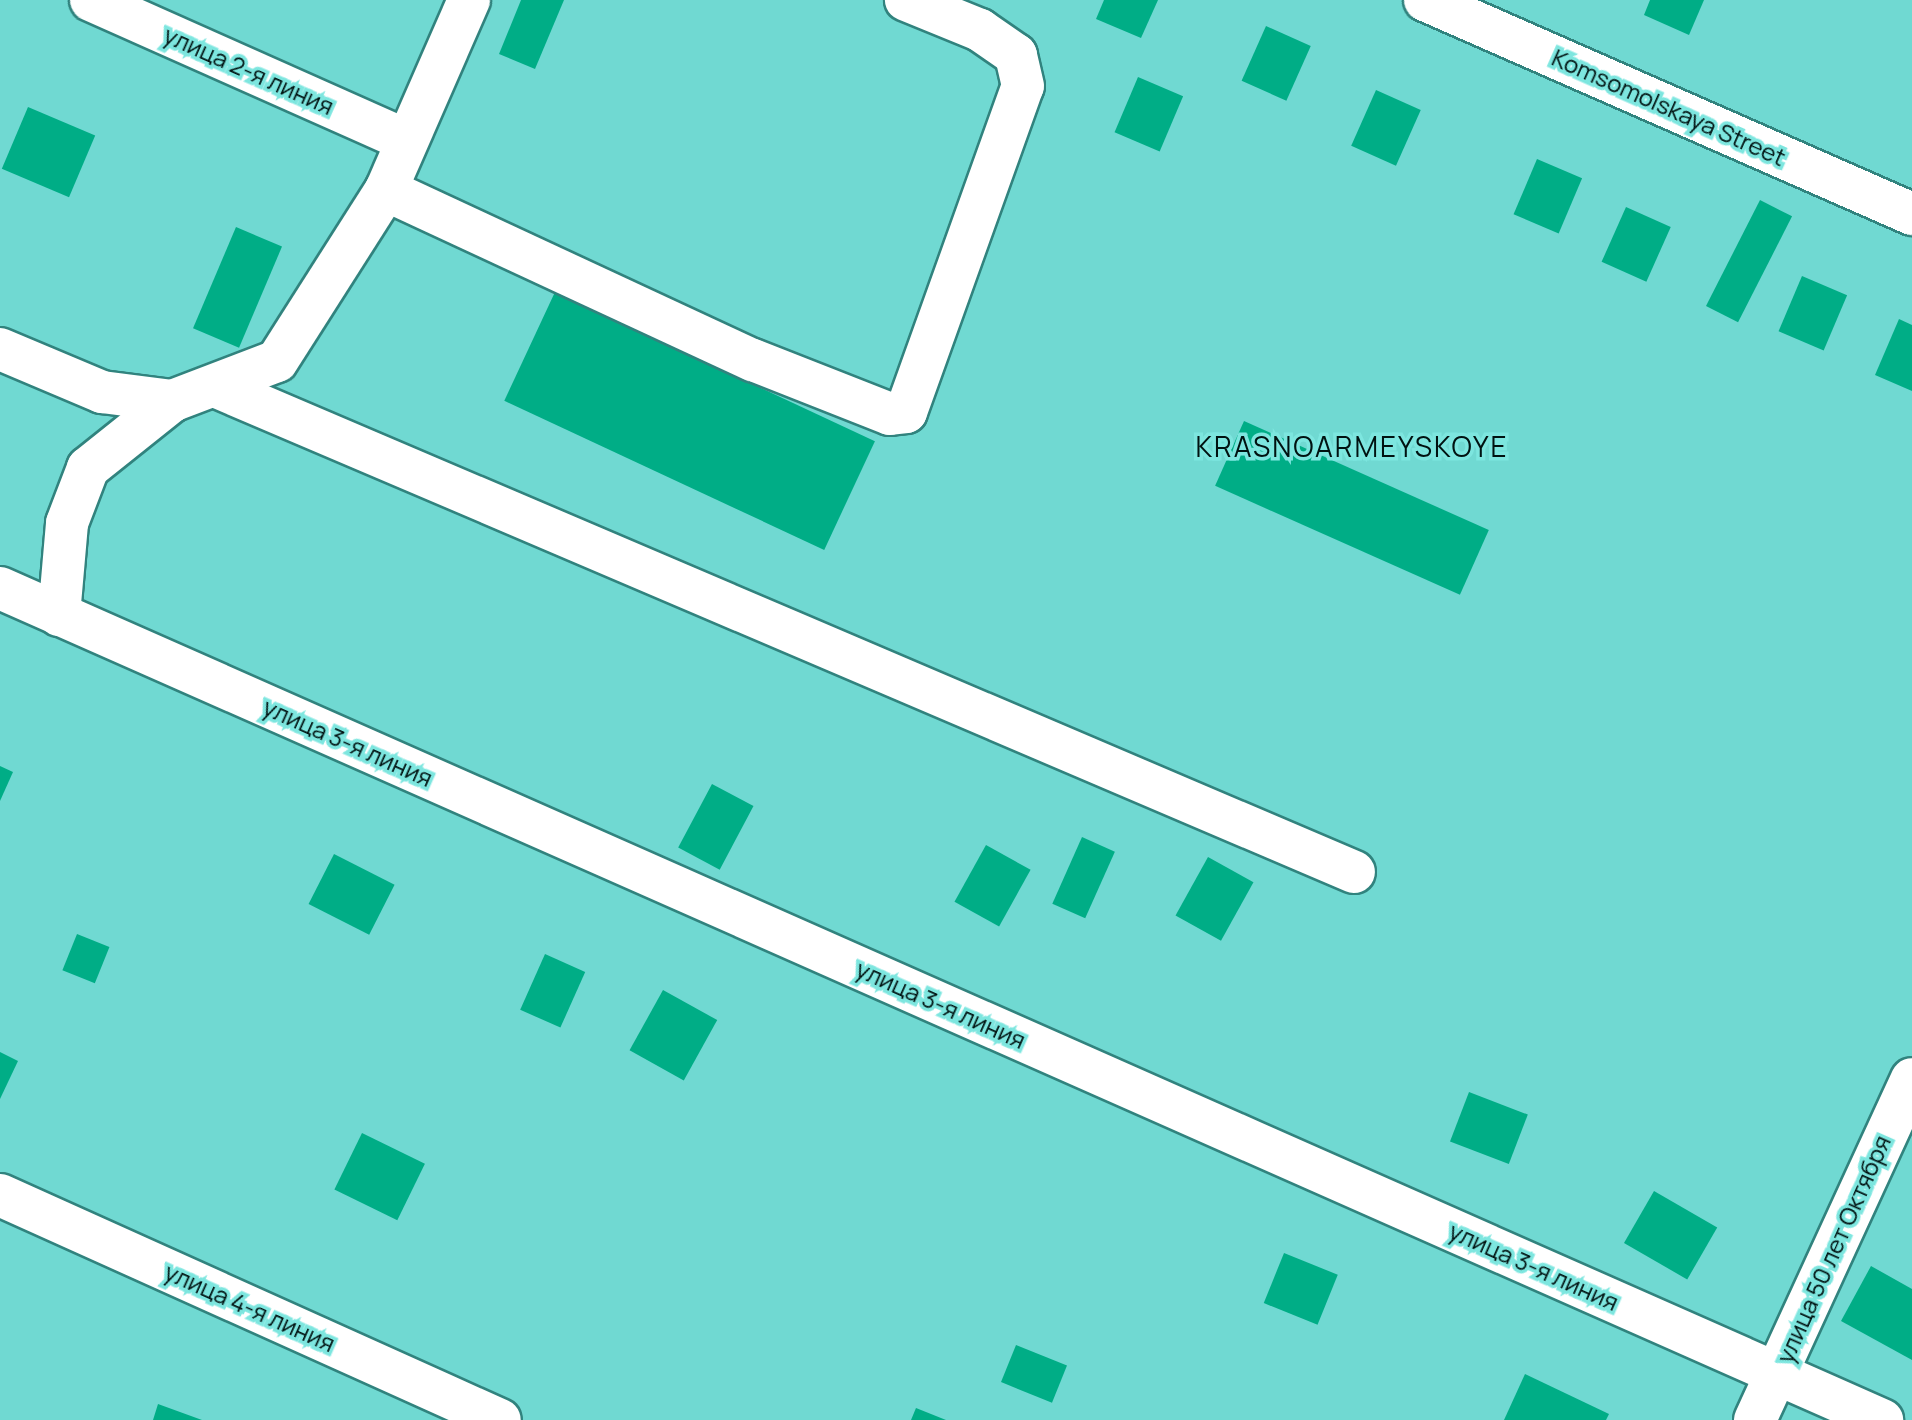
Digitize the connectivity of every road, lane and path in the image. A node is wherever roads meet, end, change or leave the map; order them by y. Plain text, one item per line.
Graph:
1 (91, 0) edge
2 (469, 0) edge
3 (906, 0) edge
4 (1425, 0) edge
5 (406, 140) junction
6 (386, 190) junction
7 (1912, 214) edge
8 (0, 349) edge
9 (217, 387) junction
10 (172, 401) junction
11 (0, 588) edge
12 (59, 615) junction
13 (1354, 872) dead end
14 (1912, 1079) edge
15 (0, 1195) edge
16 (1777, 1373) junction
17 (500, 1420) edge
18 (1755, 1420) edge
19 (1882, 1420) edge

1 - 5 street, улица 2-я линия
2 - 5 street
3 - 6 street
4 - 7 street, Komsomolskaya Street
5 - 6 street
6 - 9 street
8 - 10 street
9 - 10 street
9 - 13 street
10 - 12 street
11 - 12 street, улица 3-я линия
12 - 16 street, улица 3-я линия
14 - 16 street, улица 50 лет Октября
15 - 17 street, улица 4-я линия
16 - 18 street, улица 50 лет Октября
16 - 19 street, улица 3-я линия

